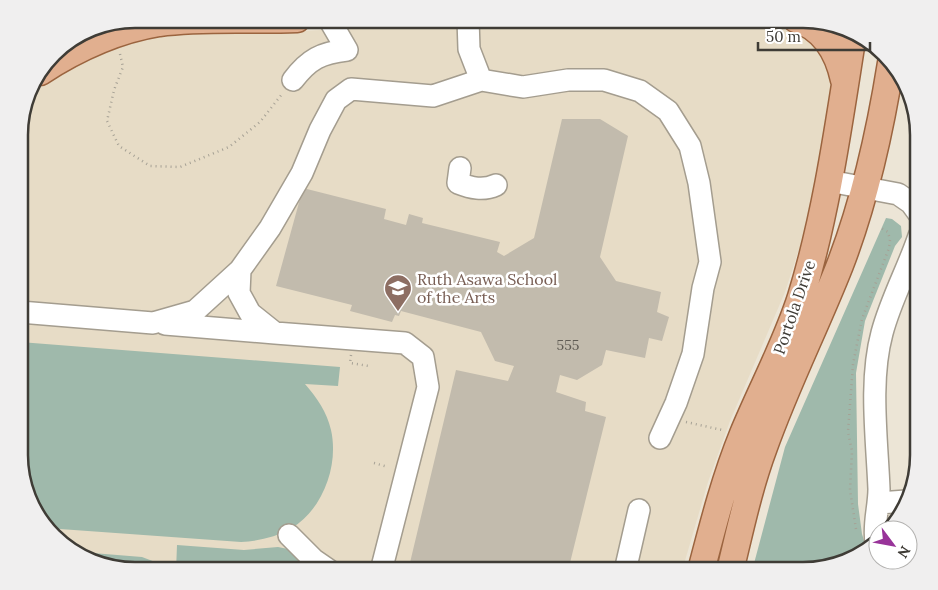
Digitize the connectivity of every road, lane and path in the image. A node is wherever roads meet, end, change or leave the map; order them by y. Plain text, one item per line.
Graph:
1 (137, 28) edge
2 (334, 28) edge
3 (468, 28) edge
4 (816, 29) edge
5 (852, 40) edge
6 (119, 50) dead end
7 (55, 63) edge
8 (890, 71) edge
9 (293, 80) joint
10 (481, 80) junction
11 (845, 83) junction
12 (460, 168) dead end
13 (829, 181) junction
14 (496, 185) dead end
15 (864, 187) junction
16 (910, 204) edge
17 (879, 227) dead end
18 (890, 240) dead end
19 (910, 258) edge
20 (240, 270) junction
21 (28, 313) edge
22 (153, 323) junction
23 (274, 332) junction
24 (670, 418) junction
25 (726, 431) dead end
26 (660, 438) dead end
27 (900, 501) edge
28 (879, 503) junction
29 (639, 510) dead end
30 (877, 520) edge
31 (883, 520) edge
32 (289, 535) dead end
33 (317, 562) edge
34 (383, 562) edge
35 (627, 562) edge
36 (703, 562) edge
37 (732, 562) edge

1 - 7 main road
2 - 9 street
3 - 10 street
4 - 11 main road
5 - 11 main road, Portola Drive
6 - 9 path
8 - 15 main road, Portola Drive
10 - 20 street
10 - 24 street
11 - 13 main road, Portola Drive
12 - 14 street
13 - 15 street
13 - 36 main road, Portola Drive
15 - 16 street
15 - 37 main road, Portola Drive
17 - 18 path
19 - 28 street
20 - 22 street
20 - 23 street
21 - 22 street
22 - 23 street
23 - 34 street
24 - 25 path
24 - 26 street
27 - 28 street
28 - 30 street
28 - 31 street
29 - 35 street
32 - 33 street

